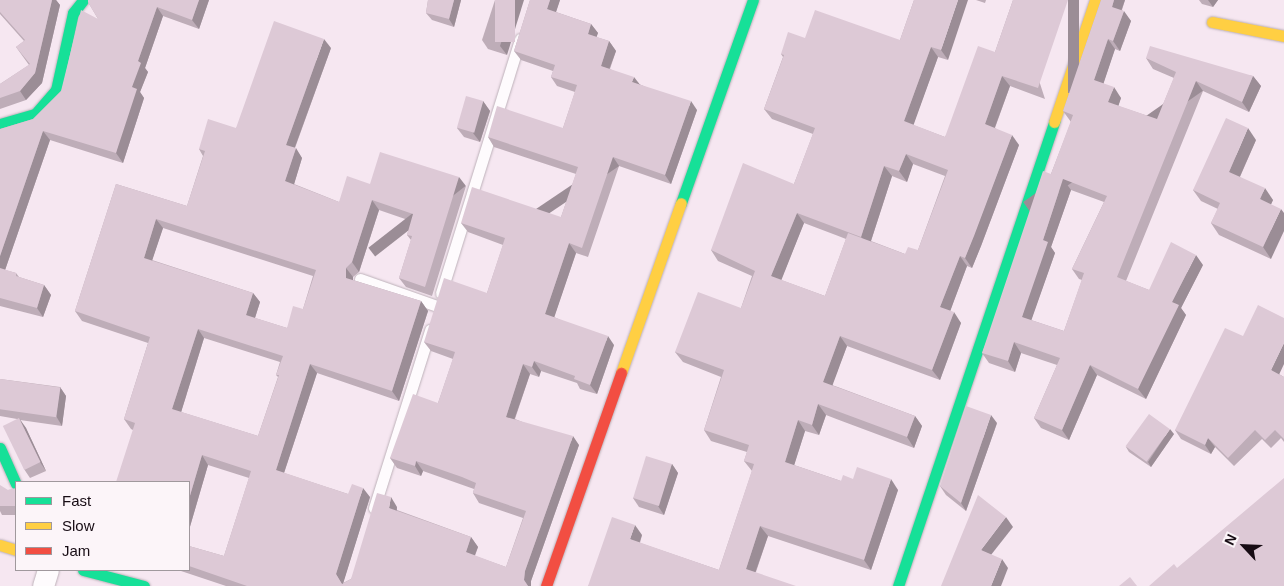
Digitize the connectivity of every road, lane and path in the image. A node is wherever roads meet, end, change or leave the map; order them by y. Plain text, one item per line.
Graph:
1 (83, 0) edge
2 (753, 0) edge
3 (1095, 0) edge
4 (1212, 22) dead end
5 (524, 28) edge
6 (1284, 36) edge
7 (0, 124) edge
8 (360, 280) edge
9 (437, 306) junction
10 (0, 448) edge
11 (15, 482) edge
12 (370, 521) edge
13 (0, 545) edge
14 (15, 550) edge
15 (48, 571) edge
16 (87, 571) edge
17 (43, 586) edge
18 (144, 586) edge
19 (546, 586) edge
20 (898, 586) edge

1 - 7 street
2 - 19 street
3 - 20 street
4 - 6 street
5 - 9 lane
8 - 9 lane
9 - 12 lane
10 - 11 street
13 - 14 street
15 - 17 street
16 - 18 street

